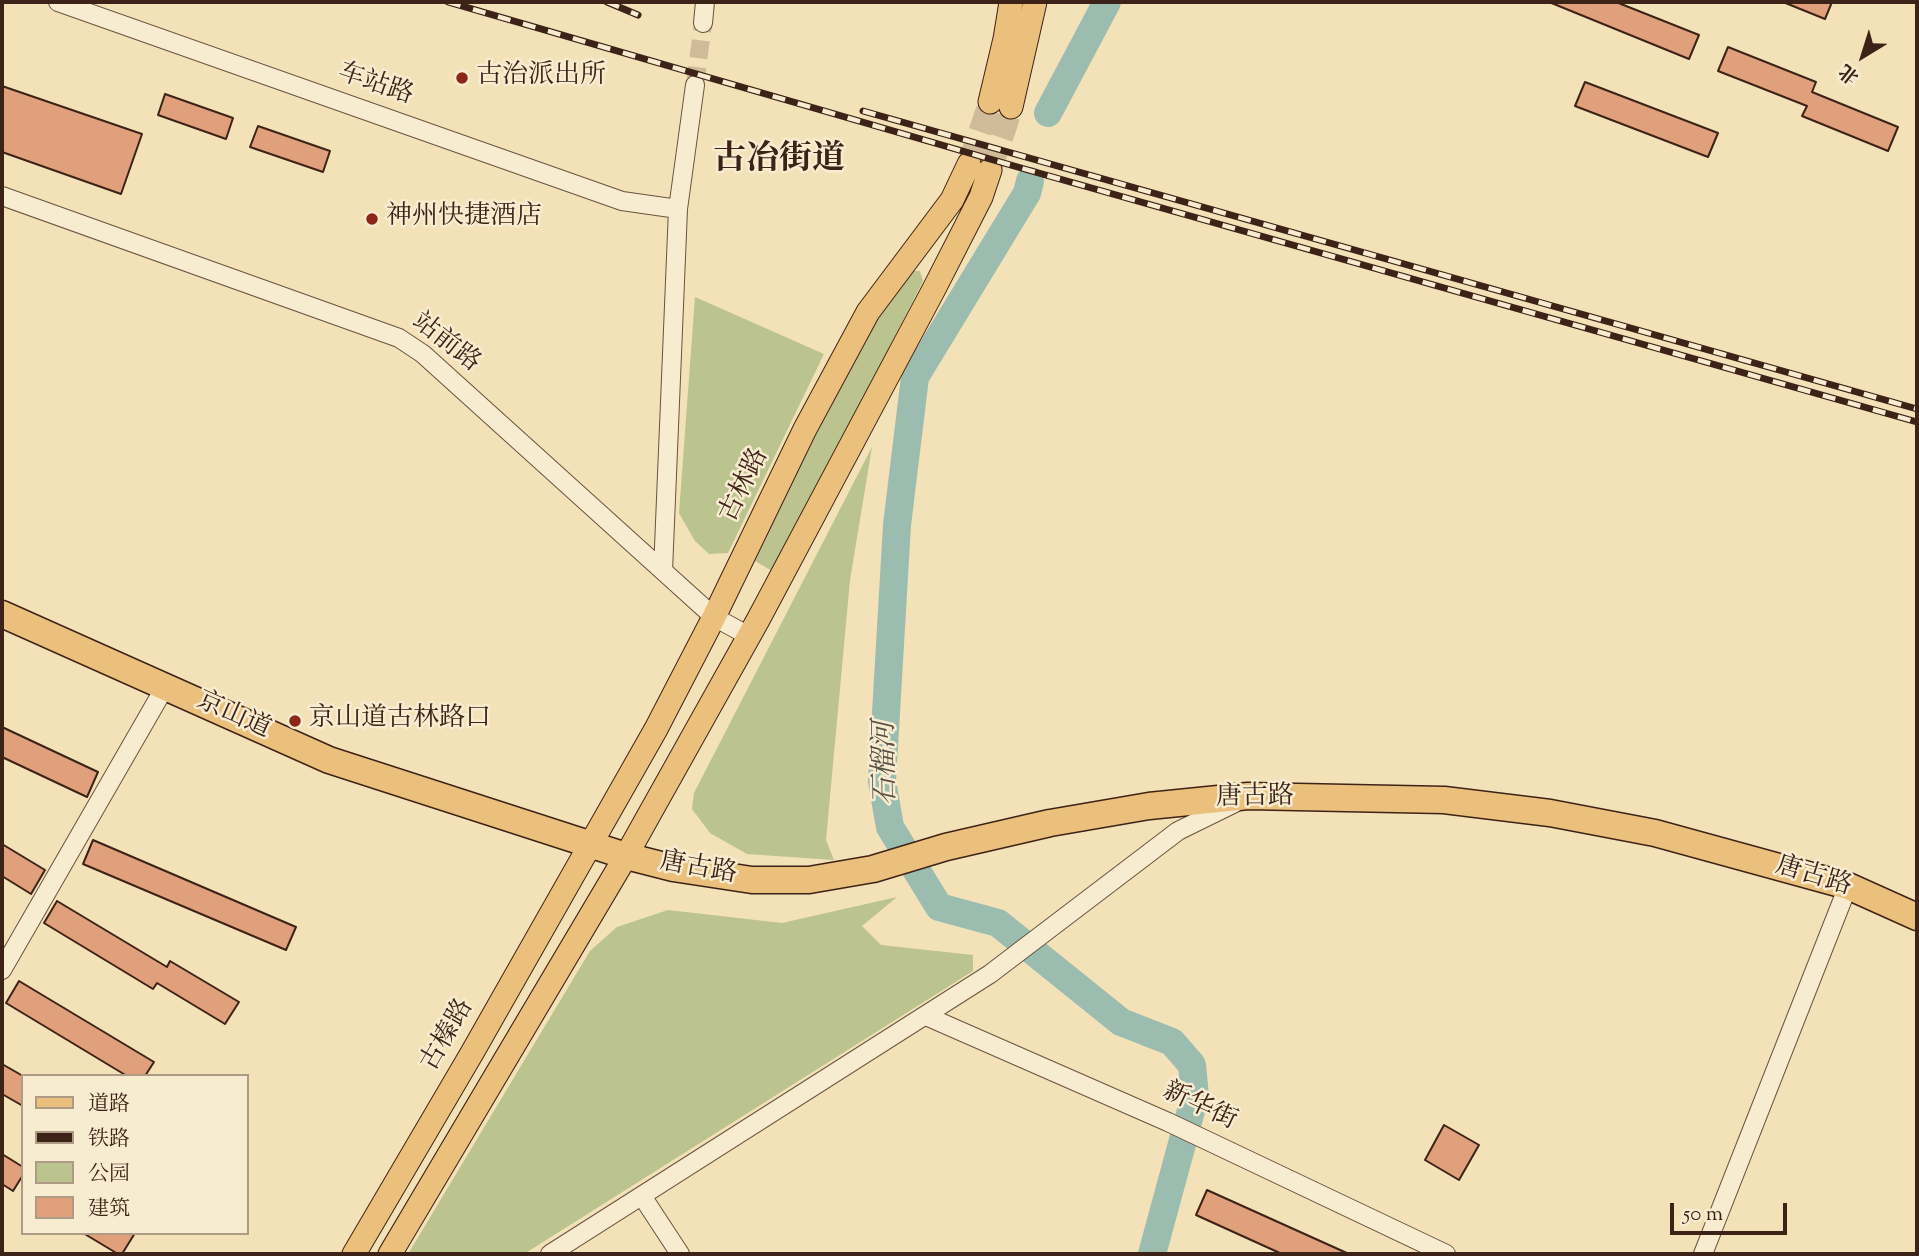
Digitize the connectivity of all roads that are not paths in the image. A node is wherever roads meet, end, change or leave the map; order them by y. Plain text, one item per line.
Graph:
1 (58, 2) edge
2 (705, 2) edge
3 (1011, 2) edge
4 (1035, 2) edge
5 (703, 23) tunnel mouth
6 (695, 85) tunnel mouth
7 (2, 196) edge
8 (678, 209) junction
9 (663, 571) junction
10 (2, 614) edge
11 (714, 617) junction
12 (749, 636) junction
13 (166, 687) junction
14 (1248, 796) junction
15 (590, 844) junction
16 (626, 856) junction
17 (1848, 886) junction
18 (1917, 917) edge
19 (2, 970) edge
20 (926, 1016) junction
21 (642, 1196) junction
22 (354, 1254) edge
23 (390, 1254) edge
24 (550, 1254) edge
25 (680, 1254) edge
26 (1446, 1254) edge
27 (1703, 1254) edge

1 - 8 street, 车站路
2 - 5 street
3 - 4 main road
6 - 8 street
7 - 9 street, 站前路
8 - 9 street
9 - 11 street, 站前路
10 - 13 highway, 京山道
11 - 12 street, 站前路
11 - 12 main road, 古林路
11 - 15 main road, 古林路
12 - 16 main road, 古林路
13 - 15 highway, 京山道
13 - 19 street
14 - 16 highway, 唐古路
14 - 17 highway, 唐古路
14 - 20 street
15 - 16 highway, 唐古路
15 - 22 main road, 古榛路
16 - 23 main road
17 - 18 highway, 唐古路
17 - 27 street
20 - 21 street
20 - 26 street, 新华街
21 - 24 street
21 - 25 street

